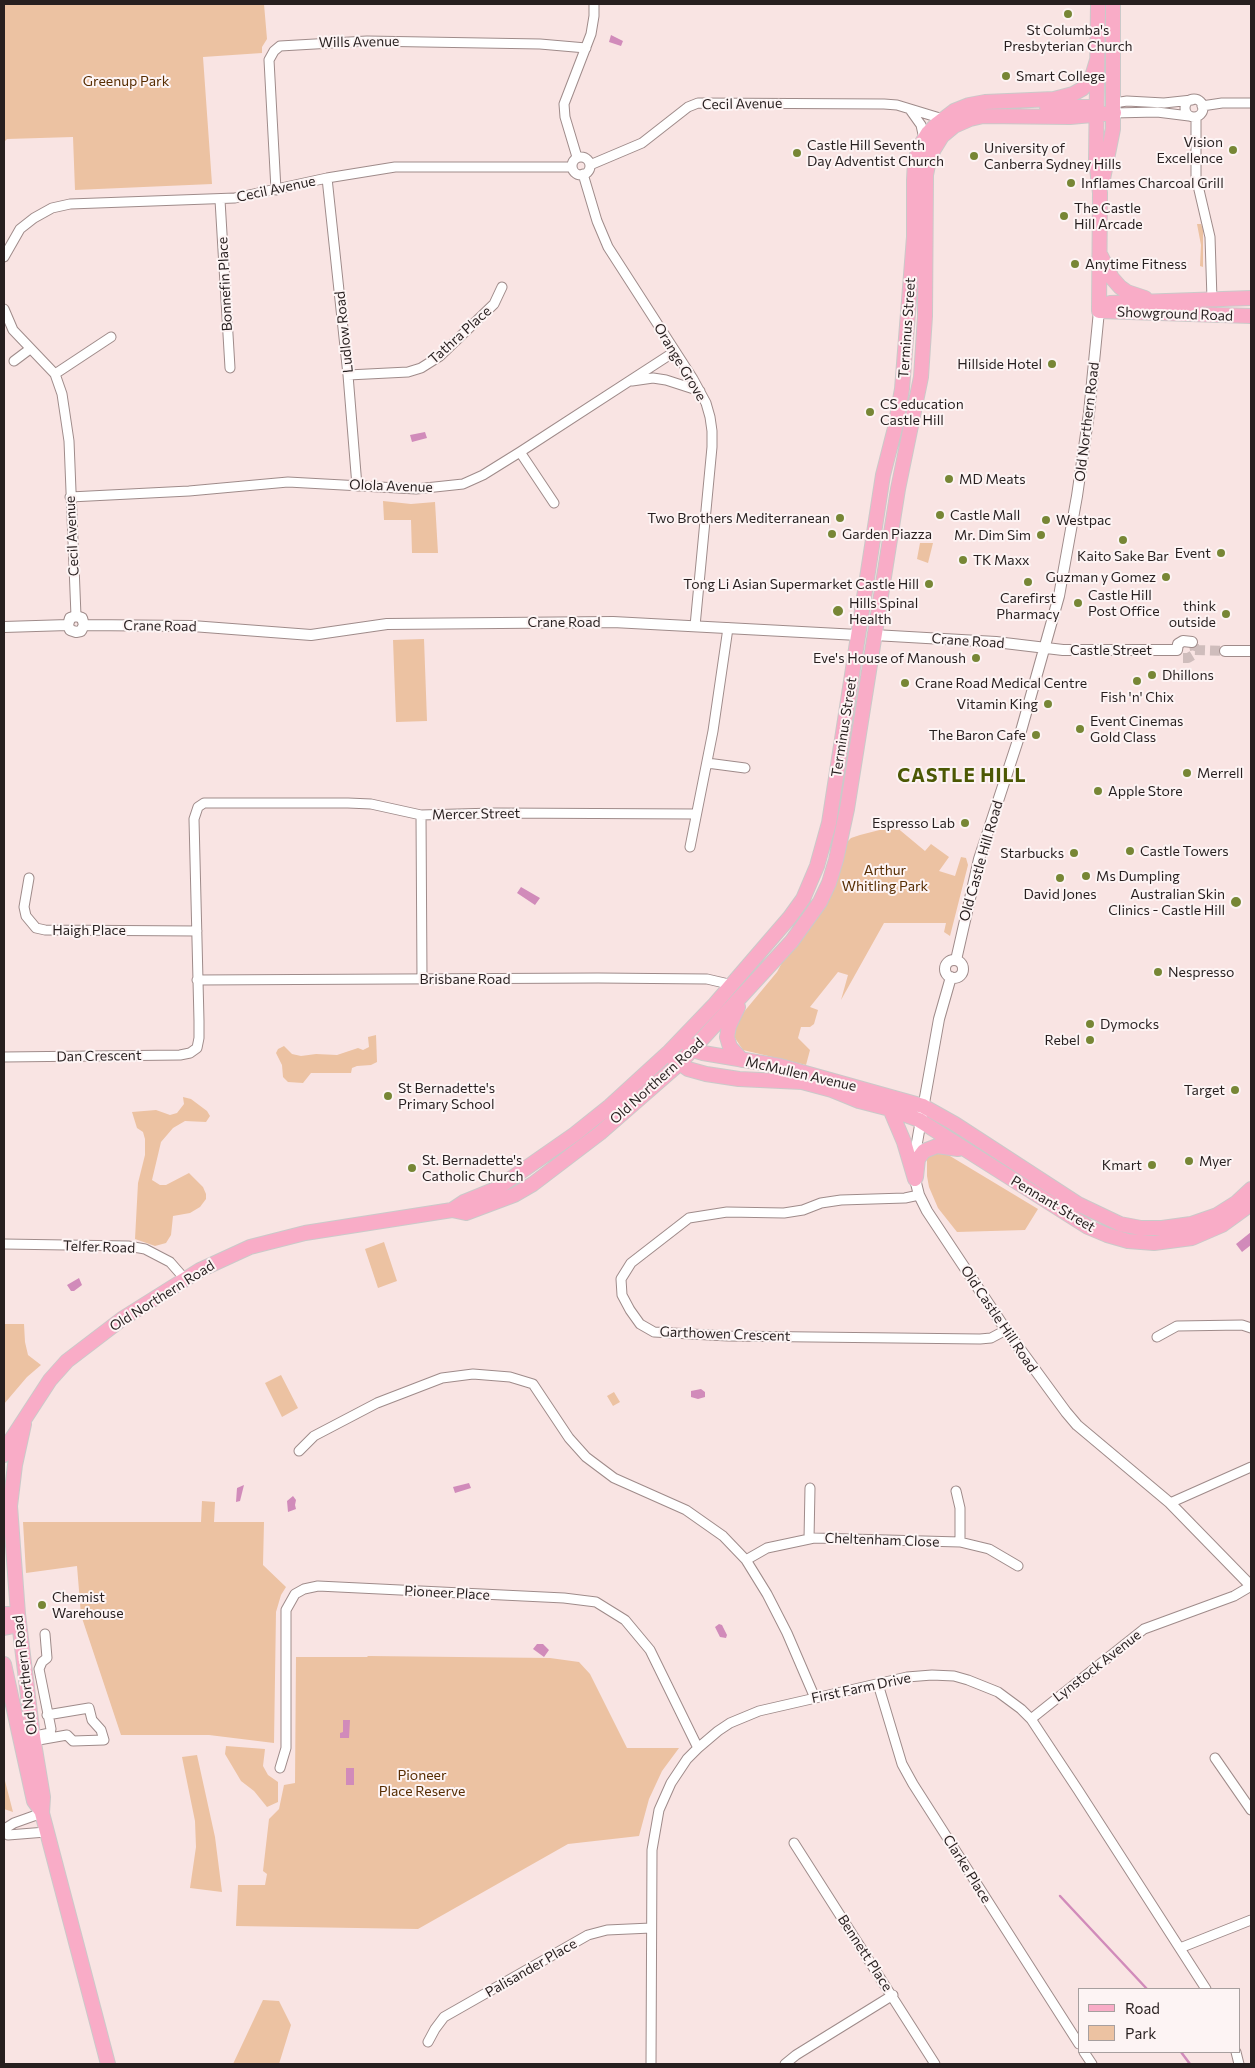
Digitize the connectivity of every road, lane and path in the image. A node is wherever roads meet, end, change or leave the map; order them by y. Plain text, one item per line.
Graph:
1 (594, 4) edge
2 (1098, 4) edge
3 (1113, 4) edge
4 (586, 48) junction
5 (1097, 60) junction
6 (1192, 100) junction
7 (1004, 101) junction
8 (1251, 103) edge
9 (1202, 106) junction
10 (1114, 108) junction
11 (911, 110) junction
12 (1097, 111) junction
13 (1193, 116) junction
14 (936, 130) junction
15 (577, 157) junction
16 (590, 165) junction
17 (572, 167) junction
18 (583, 174) junction
19 (328, 178) junction
20 (276, 190) junction
21 (1100, 193) junction
22 (220, 200) junction
23 (1100, 254) junction
24 (4, 257) edge
25 (502, 287) dead end
26 (1251, 298) edge
27 (1212, 299) junction
28 (1155, 301) junction
29 (1099, 307) junction
30 (4, 309) edge
31 (908, 316) junction
32 (925, 316) junction
33 (1251, 316) edge
34 (111, 337) dead end
35 (30, 349) junction
36 (674, 352) junction
37 (14, 361) dead end
38 (230, 368) dead end
39 (55, 374) junction
40 (348, 375) junction
41 (627, 382) junction
42 (700, 391) junction
43 (520, 452) junction
44 (356, 486) junction
45 (70, 497) junction
46 (554, 503) dead end
47 (76, 616) junction
48 (68, 625) junction
49 (84, 625) junction
50 (695, 626) junction
51 (4, 627) edge
52 (728, 628) junction
53 (858, 634) junction
54 (874, 635) junction
55 (1192, 642) dead end
56 (1044, 648) junction
57 (1225, 651) tunnel mouth
58 (1251, 651) edge
59 (707, 763) junction
60 (745, 768) dead end
61 (832, 807) junction
62 (847, 810) junction
63 (695, 814) junction
64 (421, 815) junction
65 (841, 838) joint
66 (690, 847) dead end
67 (821, 855) joint
68 (29, 878) dead end
69 (197, 930) junction
70 (422, 979) junction
71 (197, 980) junction
72 (732, 985) junction
73 (746, 990) junction
74 (682, 1039) junction
75 (693, 1050) junction
76 (668, 1053) junction
77 (4, 1057) edge
78 (742, 1060) junction
79 (680, 1064) junction
80 (923, 1106) junction
81 (890, 1109) junction
82 (919, 1120) junction
83 (966, 1151) junction
84 (916, 1179) junction
85 (1251, 1189) edge
86 (920, 1195) junction
87 (1251, 1204) edge
88 (452, 1210) junction
89 (4, 1244) edge
90 (184, 1278) junction
91 (1251, 1328) edge
92 (1006, 1330) junction
93 (1157, 1336) dead end
94 (26, 1417) junction
95 (299, 1451) dead end
96 (4, 1455) edge
97 (1251, 1467) edge
98 (810, 1488) dead end
99 (956, 1491) dead end
100 (1170, 1503) junction
101 (809, 1539) junction
102 (960, 1542) junction
103 (746, 1560) junction
104 (1018, 1566) dead end
105 (1251, 1586) edge
106 (14, 1618) edge
107 (4, 1628) edge
108 (45, 1634) dead end
109 (4, 1664) edge
110 (878, 1684) junction
111 (4, 1697) edge
112 (815, 1698) junction
113 (47, 1715) junction
114 (1031, 1719) junction
115 (18, 1727) junction
116 (33, 1739) junction
117 (698, 1748) junction
118 (1215, 1758) dead end
119 (280, 1768) dead end
120 (1251, 1810) edge
121 (42, 1813) junction
122 (5, 1832) edge
123 (46, 1832) junction
124 (794, 1843) dead end
125 (1251, 1920) edge
126 (652, 1928) junction
127 (1180, 1948) junction
128 (1205, 1988) edge
129 (893, 1995) junction
130 (428, 2042) dead end
131 (1078, 2042) edge
132 (1085, 2053) edge
133 (108, 2064) edge
134 (652, 2064) edge
135 (785, 2064) edge
136 (935, 2064) edge
137 (1092, 2064) edge

1 - 4 street
2 - 5 main road, Old Northern Road
3 - 10 main road, Old Northern Road
4 - 15 street
4 - 20 street, Wills Avenue
5 - 7 main road
5 - 12 main road, Old Northern Road
6 - 9 street
6 - 10 street
6 - 13 street
7 - 12 main road
7 - 14 main road
8 - 9 street
9 - 13 street
10 - 12 main road
10 - 13 street
10 - 21 main road, Old Northern Road
11 - 14 street, Cecil Avenue
11 - 14 street
11 - 16 street, Cecil Avenue
12 - 14 main road
12 - 21 main road, Old Northern Road
13 - 27 street
14 - 31 main road, Terminus Street
14 - 32 main road, Terminus Street
15 - 16 street
15 - 17 street
16 - 18 street
17 - 18 street
17 - 19 street, Cecil Avenue
18 - 36 street, Orange Grove
19 - 20 street, Cecil Avenue
19 - 40 street, Ludlow Road
20 - 22 street, Cecil Avenue
21 - 23 main road, Old Northern Road
22 - 24 street, Cecil Avenue
22 - 38 street, Bonnefin Place
23 - 28 main road
23 - 29 main road, Old Northern Road
25 - 40 street, Tathra Place
26 - 27 main road, Showground Road
27 - 28 main road, Showground Road
28 - 29 main road, Showground Road
29 - 33 main road, Showground Road
29 - 56 street, Old Northern Road
30 - 35 street, Cecil Avenue
31 - 32 main road
31 - 53 main road, Terminus Street
32 - 54 main road, Terminus Street
34 - 39 street
35 - 37 street
35 - 39 street, Cecil Avenue
36 - 41 street, Olola Avenue
36 - 42 street, Orange Grove
39 - 45 street, Cecil Avenue
40 - 44 street, Ludlow Road
41 - 42 street
41 - 43 street, Olola Avenue
42 - 50 street, Orange Grove
43 - 44 street, Olola Avenue
43 - 46 street
44 - 45 street, Olola Avenue
45 - 47 street, Cecil Avenue
47 - 48 street
47 - 49 street
48 - 49 street
48 - 51 street
49 - 50 street, Crane Road
50 - 52 street, Crane Road
52 - 53 street, Crane Road
52 - 59 street
53 - 54 main road, Crane Road
53 - 61 main road, Terminus Street
54 - 56 street, Crane Road
54 - 62 main road, Terminus Street
55 - 56 street, Castle Street
56 - 80 street, Old Castle Hill Road
57 - 58 street
59 - 60 street
59 - 63 street
61 - 62 main road
61 - 67 main road, Terminus Street
62 - 65 main road, Terminus Street
63 - 64 street, Mercer Street
63 - 66 street
64 - 69 street
64 - 70 street, Mercer Street
65 - 73 main road, Old Northern Road
67 - 72 main road, Old Northern Road
68 - 69 street, Haigh Place
69 - 71 street
70 - 71 street, Brisbane Road
70 - 72 street, Brisbane Road
71 - 77 street, Dan Crescent
72 - 73 main road
72 - 74 main road, Old Northern Road
73 - 75 main road, Old Northern Road
73 - 78 main road
74 - 75 main road
74 - 76 main road, Old Northern Road
75 - 78 main road, McMullen Avenue
75 - 79 main road, Old Northern Road
76 - 79 main road, McMullen Avenue
76 - 88 main road, Old Northern Road
78 - 80 main road, McMullen Avenue
79 - 81 main road, McMullen Avenue
79 - 88 main road, Old Northern Road
80 - 82 street, Old Castle Hill Road
80 - 85 main road, Pennant Street
81 - 82 main road, McMullen Avenue
81 - 84 main road
82 - 83 main road, Pennant Street
82 - 84 street, Old Castle Hill Road
83 - 84 main road
83 - 87 main road, Pennant Street
84 - 86 street, Old Castle Hill Road
86 - 92 street, Old Castle Hill Road
86 - 92 street, Garthowen Crescent
88 - 90 main road, Old Northern Road
89 - 90 street, Telfer Road
90 - 94 main road, Old Northern Road
91 - 93 street
92 - 100 street, Old Castle Hill Road
94 - 96 main road, Old Northern Road
94 - 106 main road, Old Northern Road
95 - 103 street
97 - 100 street
98 - 101 street
99 - 102 street
100 - 105 street, Old Castle Hill Road
101 - 102 street, Cheltenham Close
101 - 103 street, Cheltenham Close
102 - 104 street, Cheltenham Close
103 - 112 street
105 - 114 street, Lynstock Avenue
106 - 107 main road
106 - 116 main road, Old Northern Road
108 - 113 street
109 - 115 main road, Old Northern Road
110 - 112 street, First Farm Drive
110 - 114 street, First Farm Drive
110 - 131 street, Clarke Place
111 - 115 main road
112 - 117 street, First Farm Drive
113 - 116 street
113 - 116 street
114 - 127 street, First Farm Drive
115 - 121 main road, Old Northern Road
116 - 121 main road, Old Northern Road
117 - 119 street, Pioneer Place
117 - 126 street, First Farm Drive
118 - 120 street
121 - 122 street
121 - 123 main road, Old Northern Road
122 - 123 street
123 - 133 main road, Old Northern Road
124 - 129 street, Bennett Place
125 - 127 street
126 - 130 street, Palisander Place
126 - 134 street, First Farm Drive
127 - 128 street, First Farm Drive
129 - 135 street
129 - 136 street, Bennett Place
132 - 137 street

